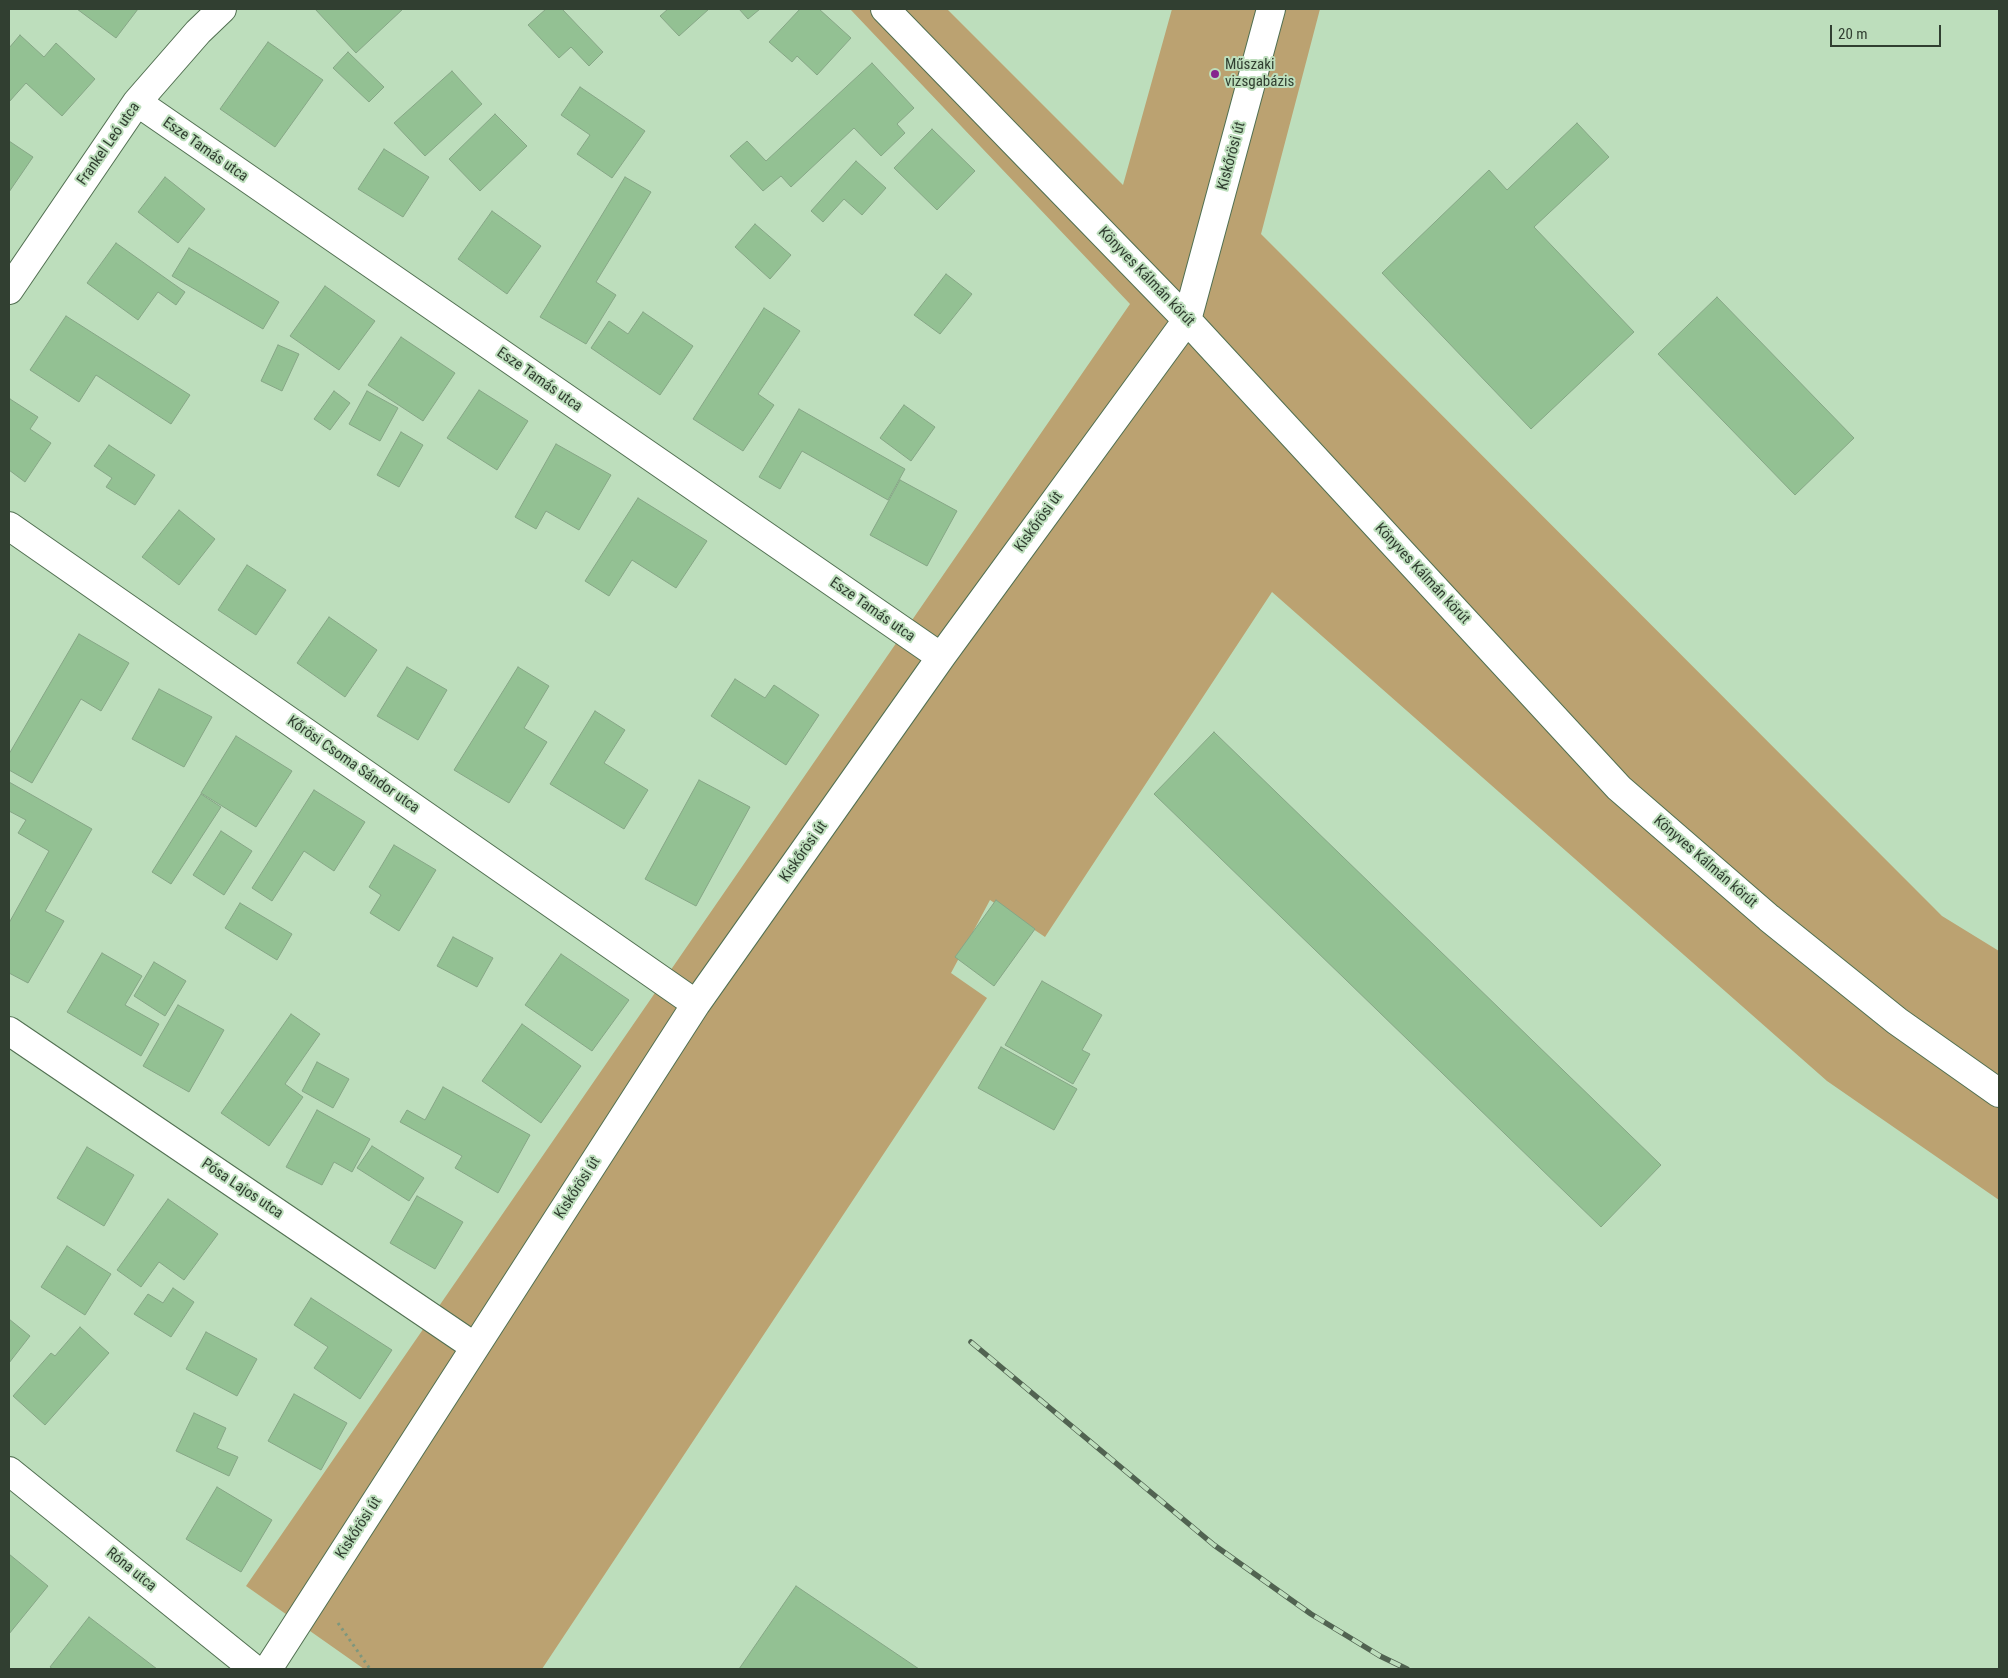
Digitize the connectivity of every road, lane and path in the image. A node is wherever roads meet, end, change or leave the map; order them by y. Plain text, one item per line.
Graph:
1 (222, 9) edge
2 (885, 9) edge
3 (1271, 9) edge
4 (136, 102) junction
5 (9, 290) edge
6 (1187, 320) junction
7 (9, 526) edge
8 (940, 657) junction
9 (696, 1004) junction
10 (9, 1031) edge
11 (1999, 1093) edge
12 (475, 1347) junction
13 (9, 1471) edge
14 (317, 1594) junction
15 (254, 1669) edge
16 (268, 1669) edge
17 (370, 1669) edge

1 - 4 street, Frankel Leó utca
2 - 6 street, Könyves Kálmán körút
3 - 6 street, Kiskőrösi út
4 - 5 street, Frankel Leó utca
4 - 8 street, Esze Tamás utca
6 - 8 street, Kiskőrösi út
6 - 11 street, Könyves Kálmán körút
7 - 9 street, Kőrösi Csoma Sándor utca
8 - 9 street, Kiskőrösi út
9 - 12 street, Kiskőrösi út
10 - 12 street, Pósa Lajos utca
12 - 14 street, Kiskőrösi út
13 - 15 street, Róna utca
14 - 16 street, Kiskőrösi út
14 - 17 path

